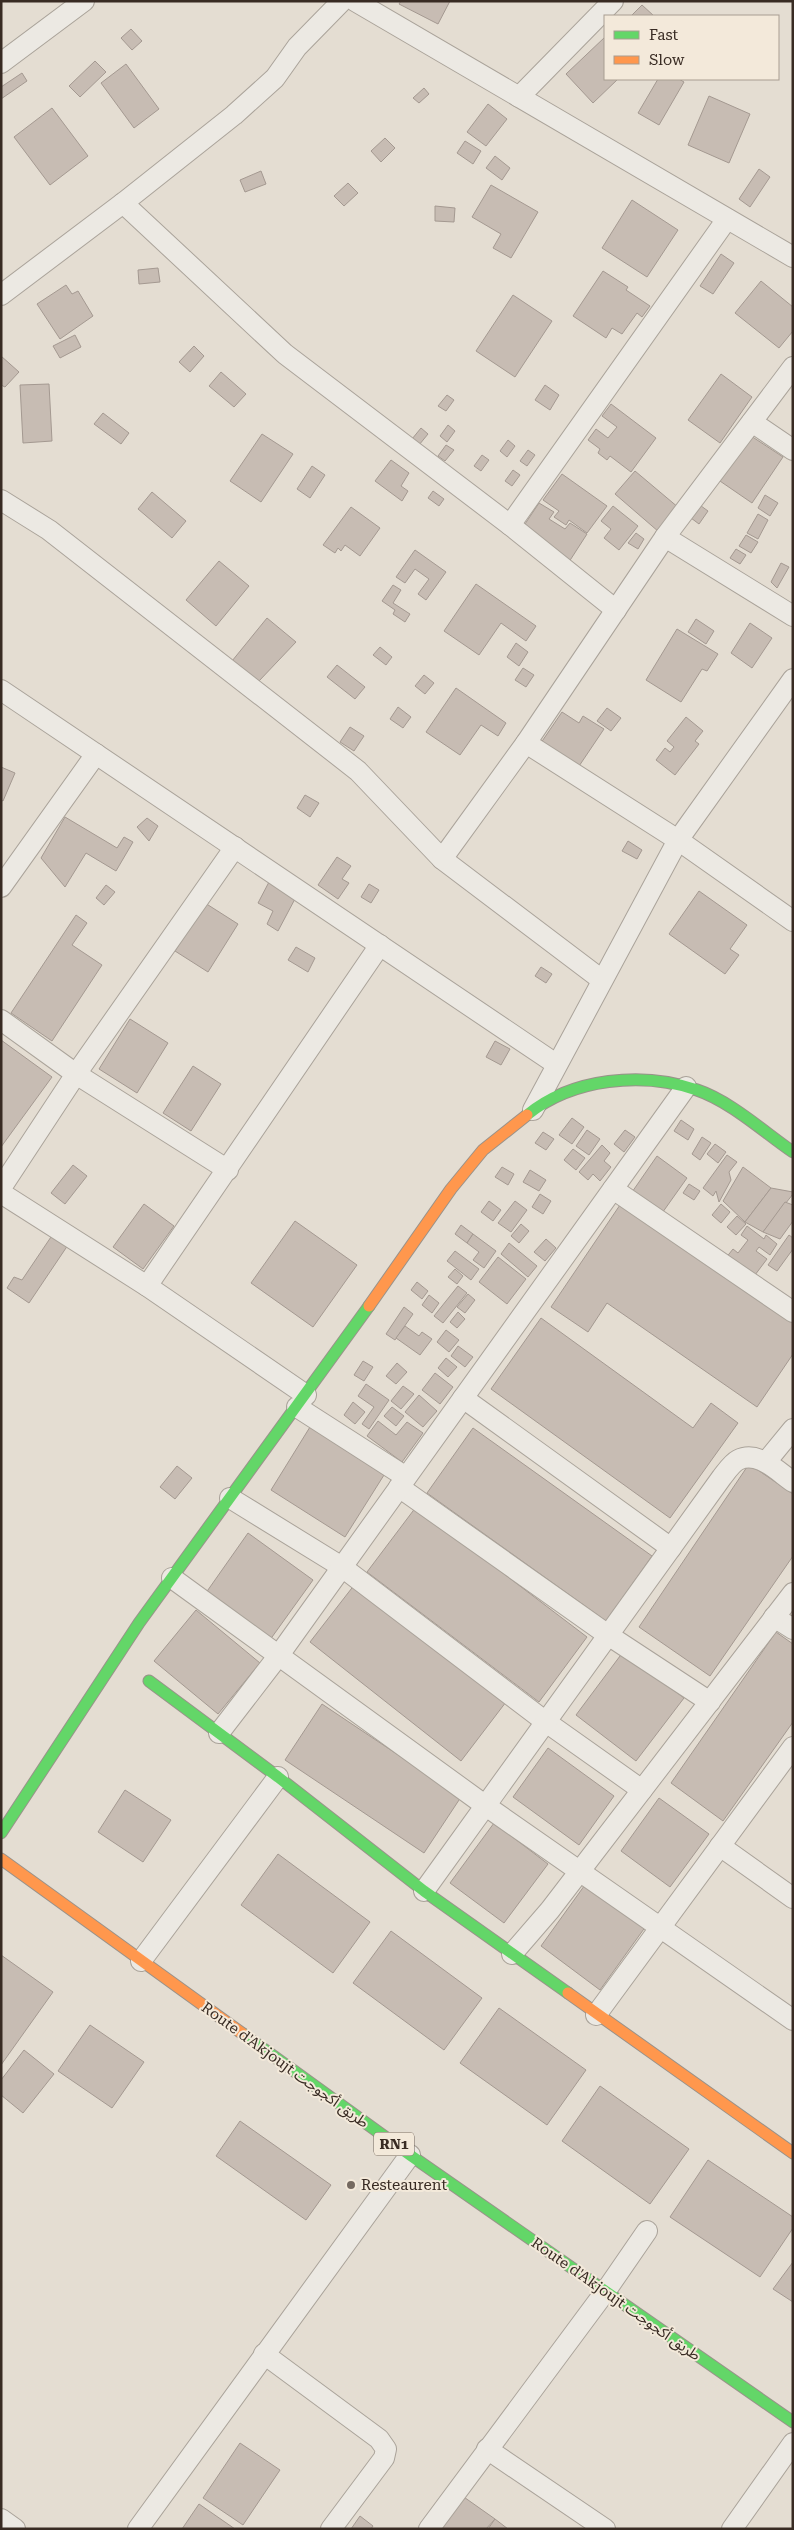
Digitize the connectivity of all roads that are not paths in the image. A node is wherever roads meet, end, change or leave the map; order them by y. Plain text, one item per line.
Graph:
1 (84, 1) edge
2 (342, 1) edge
3 (354, 1) edge
4 (613, 1) edge
5 (1, 63) edge
6 (518, 97) junction
7 (123, 203) junction
8 (727, 219) junction
9 (792, 255) edge
10 (1, 295) edge
11 (793, 367) edge
12 (752, 422) junction
13 (793, 450) edge
14 (1, 500) edge
15 (510, 525) junction
16 (665, 537) junction
17 (616, 610) junction
18 (793, 616) edge
19 (793, 680) edge
20 (1, 690) edge
21 (526, 743) junction
22 (96, 754) junction
23 (678, 840) junction
24 (235, 847) junction
25 (442, 859) junction
26 (1, 887) edge
27 (793, 921) edge
28 (380, 945) junction
29 (602, 980) junction
30 (1, 1020) edge
31 (556, 1064) junction
32 (76, 1074) junction
33 (686, 1087) junction
34 (533, 1110) junction
35 (793, 1152) edge
36 (228, 1170) junction
37 (1, 1188) edge
38 (613, 1189) junction
39 (1, 1193) edge
40 (147, 1286) junction
41 (793, 1312) edge
42 (463, 1398) junction
43 (301, 1401) junction
44 (793, 1429) edge
45 (766, 1462) junction
46 (403, 1482) junction
47 (793, 1482) edge
48 (230, 1498) junction
49 (671, 1548) junction
50 (342, 1567) junction
51 (172, 1578) junction
52 (793, 1593) edge
53 (774, 1617) junction
54 (793, 1629) edge
55 (608, 1635) junction
56 (279, 1655) junction
57 (148, 1681) dead end
58 (710, 1702) junction
59 (546, 1722) junction
60 (219, 1733) junction
61 (793, 1747) edge
62 (787, 1768) edge
63 (278, 1777) junction
64 (642, 1790) junction
65 (486, 1806) junction
66 (1, 1833) edge
67 (720, 1846) junction
68 (1, 1859) edge
69 (579, 1872) junction
70 (424, 1891) junction
71 (793, 1898) edge
72 (660, 1928) junction
73 (512, 1954) junction
74 (140, 1961) junction
75 (596, 2015) junction
76 (793, 2020) edge
77 (793, 2153) edge
78 (410, 2155) junction
79 (647, 2231) dead end
80 (605, 2292) junction
81 (264, 2354) junction
82 (793, 2422) edge
83 (793, 2443) edge
84 (487, 2449) junction
85 (1, 2519) edge
86 (15, 2529) edge
87 (138, 2529) edge
88 (331, 2529) edge
89 (429, 2529) edge
90 (605, 2529) edge
91 (732, 2529) edge

1 - 5 street
2 - 7 street
3 - 6 street
4 - 6 street
6 - 8 street
7 - 10 street
7 - 15 street
8 - 9 street
8 - 15 street
11 - 12 street
12 - 13 street
12 - 16 street
14 - 25 street
15 - 17 street
16 - 17 street
16 - 18 street
17 - 21 street
19 - 23 street
20 - 22 street
21 - 23 street
21 - 25 street
22 - 24 street
22 - 26 street
23 - 27 street
23 - 29 street
24 - 28 street
24 - 32 street
25 - 29 street
28 - 31 street
28 - 36 street
29 - 31 street
30 - 32 street
31 - 34 street
32 - 36 street
32 - 37 street
33 - 34 main road
33 - 35 main road
33 - 38 street
34 - 43 main road
36 - 40 street
38 - 41 street
38 - 42 street
39 - 40 street
40 - 43 street
42 - 46 street
42 - 49 street
43 - 46 street
43 - 48 main road
44 - 45 street
45 - 47 street
45 - 49 street
46 - 50 street
46 - 55 street
48 - 50 street
48 - 51 main road
49 - 55 street
50 - 56 street
50 - 59 street
51 - 56 street
51 - 66 main road
52 - 53 street
53 - 54 street
53 - 58 street
55 - 58 street
55 - 59 street
56 - 60 street
56 - 65 street
57 - 60 main road
58 - 64 street
59 - 64 street
59 - 65 street
60 - 63 main road
61 - 62 street
62 - 67 street
63 - 70 main road
63 - 74 street
64 - 69 street
65 - 69 street
65 - 70 street
67 - 71 street
67 - 72 street
68 - 74 main road, Route d'Akjoujt طريق أكجوجت / RN1
69 - 72 street
69 - 73 street
70 - 73 main road
72 - 75 street
72 - 76 street
73 - 75 main road
74 - 78 main road, Route d'Akjoujt طريق أكجوجت / RN1
75 - 77 main road
78 - 80 main road, Route d'Akjoujt طريق أكجوجت / RN1
78 - 81 street
79 - 80 street
80 - 82 main road, Route d'Akjoujt طريق أكجوجت / RN1
80 - 84 street
81 - 87 street
81 - 88 street
83 - 91 street
84 - 89 street
84 - 90 street
85 - 86 street

